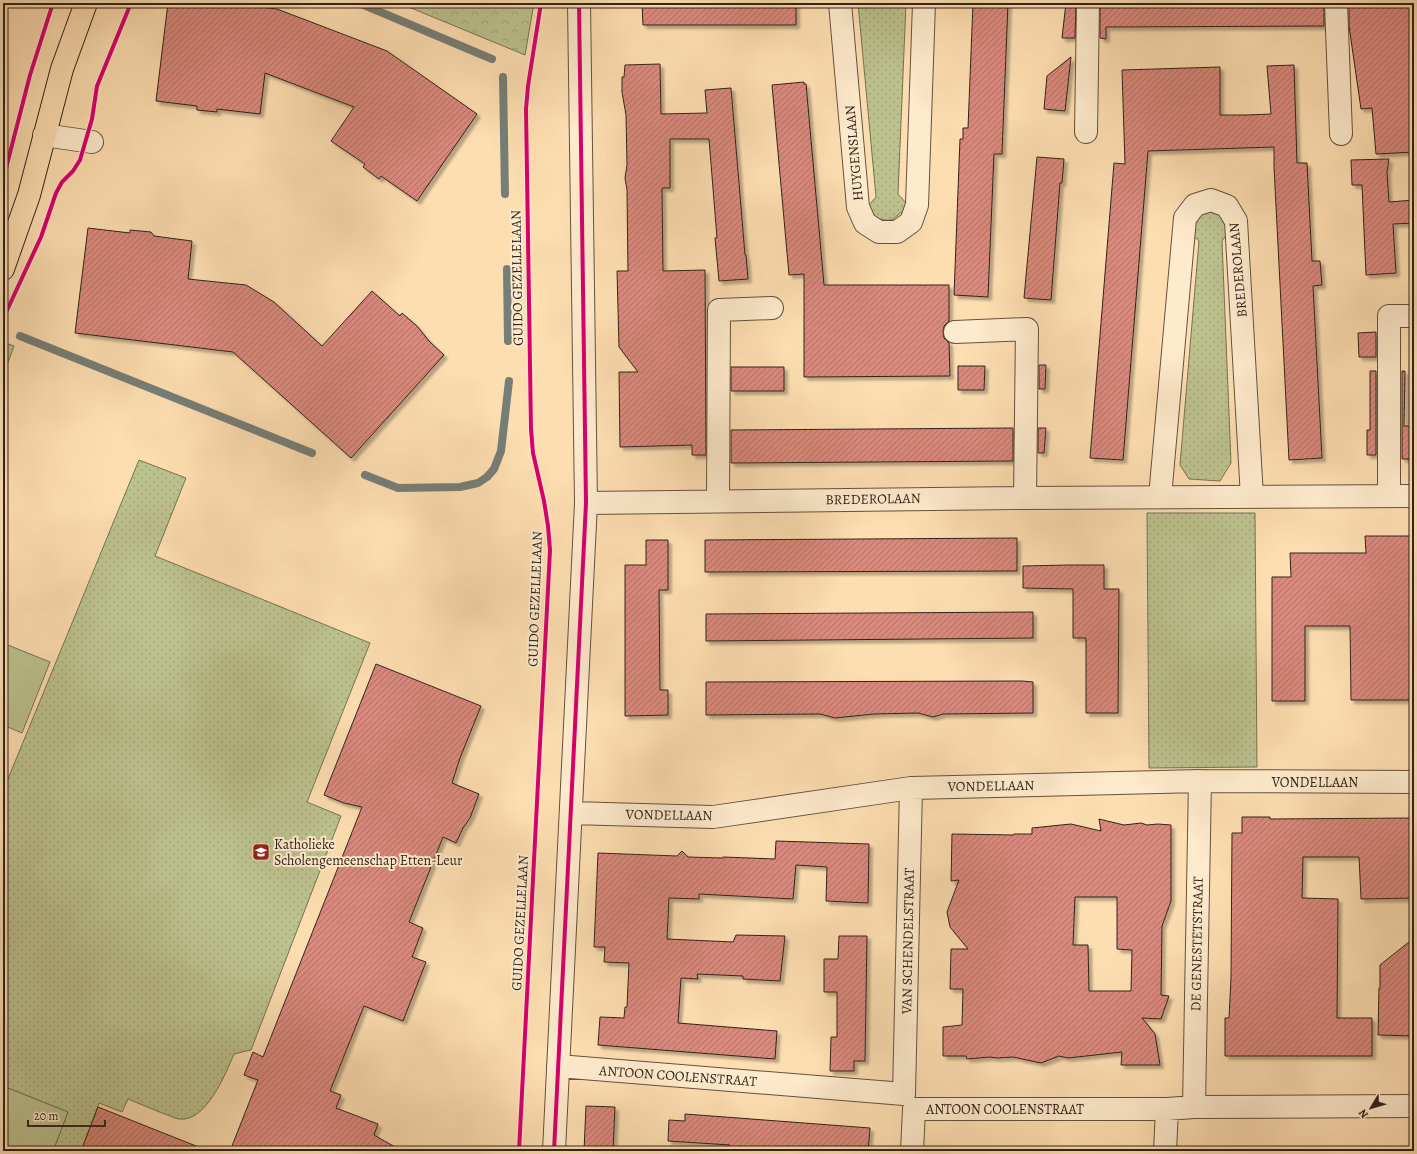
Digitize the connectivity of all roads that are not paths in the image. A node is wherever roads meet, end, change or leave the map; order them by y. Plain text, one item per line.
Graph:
1 (86, 3) edge
2 (579, 3) edge
3 (840, 3) edge
4 (924, 3) edge
5 (1088, 3) edge
6 (1336, 3) edge
7 (1086, 132) dead end
8 (1341, 134) dead end
9 (44, 135) junction
10 (92, 142) dead end
11 (3, 269) edge
12 (772, 308) dead end
13 (1414, 316) edge
14 (954, 332) dead end
15 (1389, 496) junction
16 (1414, 496) edge
17 (1160, 497) junction
18 (1252, 497) junction
19 (1025, 498) junction
20 (718, 501) junction
21 (586, 503) junction
22 (1200, 781) junction
23 (1414, 782) edge
24 (911, 788) junction
25 (571, 813) junction
26 (558, 1066) junction
27 (909, 1101) junction
28 (1414, 1106) edge
29 (1194, 1107) junction
30 (1167, 1109) junction
31 (554, 1151) edge
32 (912, 1151) edge
33 (1165, 1151) edge

1 - 9 main road
2 - 21 street
3 - 4 street, HUYGENSLAAN
5 - 7 street
6 - 8 street
9 - 10 street
9 - 11 main road
12 - 20 street
13 - 15 street
14 - 19 street
15 - 16 street, BREDEROLAAN
15 - 18 street, BREDEROLAAN
17 - 18 street, BREDEROLAAN
17 - 18 street, BREDEROLAAN
17 - 19 street, BREDEROLAAN
19 - 20 street, BREDEROLAAN
20 - 21 street, BREDEROLAAN
21 - 25 street
22 - 23 street, VONDELLAAN
22 - 24 street, VONDELLAAN
22 - 29 street, DE GENESTETSTRAAT
24 - 25 street, VONDELLAAN
24 - 27 street, VAN SCHENDELSTRAAT
25 - 26 street
26 - 27 street, ANTOON COOLENSTRAAT
26 - 31 street
27 - 30 street, ANTOON COOLENSTRAAT
27 - 32 street, VAN SCHENDELSTRAAT
28 - 29 street, ANTOON COOLENSTRAAT
29 - 30 street, ANTOON COOLENSTRAAT
30 - 33 street

